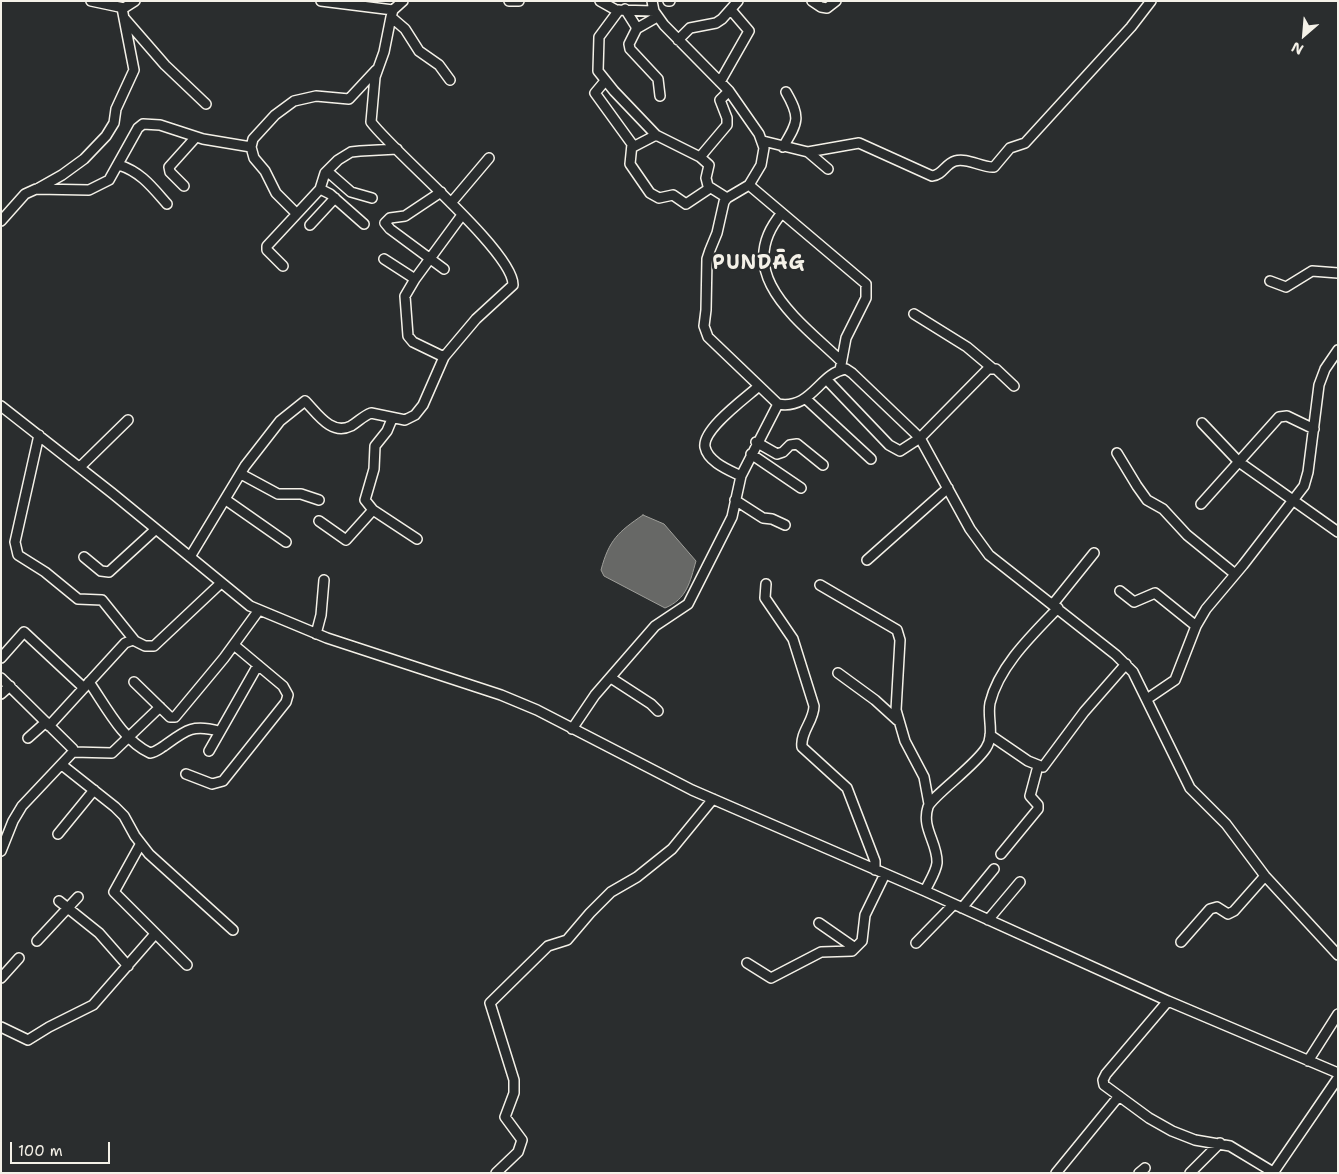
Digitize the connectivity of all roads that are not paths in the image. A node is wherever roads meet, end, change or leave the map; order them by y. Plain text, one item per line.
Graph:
1 (91, 1) edge
2 (135, 1) edge
3 (321, 1) edge
4 (404, 1) edge
5 (509, 1) edge
6 (519, 1) edge
7 (600, 1) edge
8 (738, 1) edge
9 (812, 1) edge
10 (836, 1) edge
11 (1151, 1) edge
12 (345, 3) edge
13 (622, 9) junction
14 (654, 9) edge
15 (731, 10) junction
16 (123, 13) junction
17 (392, 13) junction
18 (636, 29) junction
19 (678, 40) junction
20 (378, 68) junction
21 (450, 80) dead end
22 (605, 80) junction
23 (720, 82) junction
24 (729, 91) junction
25 (786, 92) dead end
26 (660, 96) dead end
27 (206, 104) dead end
28 (656, 135) junction
29 (196, 137) junction
30 (763, 141) junction
31 (783, 146) junction
32 (251, 147) junction
33 (633, 147) junction
34 (397, 149) junction
35 (808, 152) junction
36 (700, 157) junction
37 (490, 158) dead end
38 (119, 164) junction
39 (828, 169) dead end
40 (327, 171) junction
41 (749, 185) junction
42 (184, 186) dead end
43 (39, 188) junction
44 (710, 188) junction
45 (320, 189) junction
46 (441, 192) junction
47 (335, 198) junction
48 (372, 198) dead end
49 (727, 198) junction
50 (167, 204) dead end
51 (451, 204) junction
52 (782, 213) junction
53 (296, 214) junction
54 (462, 215) junction
55 (1, 221) edge
56 (364, 224) dead end
57 (310, 225) dead end
58 (430, 258) junction
59 (384, 259) dead end
60 (283, 266) dead end
61 (444, 269) dead end
62 (1338, 273) edge
63 (415, 279) junction
64 (1270, 281) dead end
65 (914, 314) dead end
66 (1338, 350) edge
67 (444, 357) junction
68 (1333, 365) edge
69 (840, 366) junction
70 (992, 368) junction
71 (827, 380) junction
72 (759, 386) junction
73 (1014, 386) dead end
74 (806, 398) junction
75 (778, 404) junction
76 (1, 406) edge
77 (392, 418) junction
78 (128, 420) dead end
79 (1202, 423) dead end
80 (1314, 428) junction
81 (39, 435) junction
82 (920, 438) junction
83 (756, 442) junction
84 (1117, 453) dead end
85 (751, 454) junction
86 (870, 459) dead end
87 (1239, 462) junction
88 (823, 465) dead end
89 (80, 467) junction
90 (241, 474) junction
91 (741, 476) junction
92 (801, 488) dead end
93 (948, 488) junction
94 (226, 500) junction
95 (319, 500) dead end
96 (735, 500) junction
97 (1292, 502) junction
98 (1201, 504) dead end
99 (373, 510) junction
100 (319, 521) dead end
101 (785, 525) dead end
102 (156, 529) junction
103 (1338, 532) edge
104 (417, 539) dead end
105 (286, 542) dead end
106 (1094, 553) dead end
107 (84, 557) dead end
108 (190, 557) junction
109 (867, 560) dead end
110 (1235, 574) junction
111 (324, 580) dead end
112 (221, 583) junction
113 (766, 584) dead end
114 (820, 585) dead end
115 (1120, 591) dead end
116 (1056, 606) junction
117 (259, 610) junction
118 (1196, 626) junction
119 (316, 634) junction
120 (135, 640) junction
121 (234, 645) junction
122 (1, 658) edge
123 (1126, 664) junction
124 (258, 665) junction
125 (838, 673) dead end
126 (1, 678) edge
127 (610, 678) junction
128 (134, 682) dead end
129 (86, 685) junction
130 (10, 686) junction
131 (286, 690) junction
132 (1, 694) edge
133 (294, 698) dead end
134 (1147, 699) junction
135 (160, 707) junction
136 (658, 711) dead end
137 (898, 720) junction
138 (48, 724) junction
139 (572, 728) junction
140 (219, 731) junction
141 (990, 735) junction
142 (28, 738) dead end
143 (129, 738) junction
144 (208, 751) dead end
145 (73, 752) junction
146 (62, 765) junction
147 (1038, 766) junction
148 (186, 774) dead end
149 (94, 790) junction
150 (713, 799) junction
151 (930, 804) junction
152 (58, 834) dead end
153 (140, 844) junction
154 (1, 851) edge
155 (1001, 854) dead end
156 (994, 868) dead end
157 (875, 870) junction
158 (885, 874) junction
159 (1265, 876) junction
160 (1020, 882) dead end
161 (925, 891) junction
162 (78, 897) dead end
163 (59, 901) dead end
164 (958, 906) junction
165 (67, 908) junction
166 (988, 920) junction
167 (819, 923) dead end
168 (234, 930) dead end
169 (154, 934) junction
170 (37, 941) dead end
171 (916, 942) dead end
172 (1181, 942) dead end
173 (855, 948) junction
174 (1337, 951) edge
175 (19, 958) dead end
176 (747, 963) dead end
177 (187, 965) dead end
178 (128, 966) junction
179 (1, 978) edge
180 (1168, 1002) junction
181 (1338, 1014) edge
182 (1, 1027) edge
183 (1308, 1061) junction
184 (1338, 1073) edge
185 (1338, 1078) edge
186 (1103, 1083) junction
187 (1119, 1096) junction
188 (1109, 1108) junction
189 (1220, 1143) junction
190 (1273, 1172) edge
191 (496, 1173) edge
192 (1056, 1173) edge
193 (1190, 1173) edge

1 - 16 street
2 - 16 street
3 - 12 street
4 - 17 street
5 - 6 street
7 - 13 street
8 - 15 street
9 - 10 street
11 - 35 street
12 - 17 street
13 - 14 street
13 - 18 street
13 - 22 street
14 - 18 street
14 - 19 street
15 - 19 street
15 - 23 street
16 - 27 street
16 - 43 street
17 - 20 street
17 - 21 street
18 - 26 street
19 - 23 street
20 - 32 street
20 - 34 street
22 - 28 street
22 - 33 street
23 - 24 street
24 - 30 street
24 - 36 street
25 - 31 street
28 - 33 street
28 - 36 street
29 - 32 street
29 - 38 street
29 - 42 street
30 - 31 street
30 - 41 street
31 - 35 street
32 - 53 street
33 - 44 street
34 - 40 street
34 - 46 street
35 - 39 street
36 - 44 street
37 - 51 street
38 - 43 street
38 - 50 street
40 - 45 street
40 - 48 street
41 - 49 street
41 - 52 street
43 - 55 street
44 - 49 street
45 - 47 street
45 - 53 street
46 - 51 street
46 - 58 street
47 - 56 street
47 - 57 street
49 - 72 street
51 - 54 street
52 - 69 street
52 - 69 street
53 - 60 street
54 - 58 street
54 - 67 street
58 - 61 street
58 - 63 street
59 - 63 street
62 - 64 street
63 - 67 street
65 - 70 street
66 - 68 street
67 - 77 street
68 - 80 street
69 - 71 street
69 - 82 street
70 - 73 street
70 - 82 street
71 - 74 street
71 - 82 street
72 - 75 street
72 - 91 street
74 - 75 street
74 - 86 street
75 - 83 street
76 - 81 street
77 - 90 street
77 - 99 street
78 - 89 street
79 - 87 street
80 - 87 street
80 - 97 street
81 - 89 street
81 - 120 street
82 - 93 street
83 - 85 street
83 - 88 street
84 - 110 street
85 - 91 street
85 - 92 street
87 - 97 street
87 - 98 street
89 - 102 street
90 - 94 street
90 - 95 street
91 - 96 street
93 - 109 street
93 - 116 street
94 - 105 street
94 - 108 street
96 - 101 street
96 - 127 street
97 - 103 street
97 - 110 street
99 - 100 street
99 - 104 street
102 - 107 street
102 - 108 street
106 - 116 street
108 - 112 street
110 - 118 street
111 - 119 street
112 - 117 street
112 - 120 street
113 - 157 street
114 - 137 street
115 - 118 street
116 - 123 street
116 - 141 street
117 - 119 street
117 - 121 street
118 - 134 street
119 - 139 street
120 - 129 street
121 - 124 street
121 - 135 street
122 - 129 street
123 - 134 street
123 - 147 street
124 - 131 street
124 - 140 street
125 - 137 street
126 - 130 street
127 - 136 street
127 - 139 street
128 - 135 street
129 - 138 street
129 - 143 street
130 - 132 street
130 - 138 street
131 - 133 street
131 - 148 street
134 - 159 street
135 - 143 street
137 - 151 street
138 - 142 street
138 - 145 street
139 - 150 street
140 - 143 street
140 - 144 street
141 - 147 street
141 - 151 street
143 - 145 street
145 - 146 street
146 - 149 street
146 - 154 street
147 - 155 street
149 - 152 street
149 - 153 street
150 - 157 street
150 - 191 street
151 - 161 street
153 - 168 street
153 - 169 street
156 - 164 street
157 - 158 street
158 - 161 street
158 - 173 street
159 - 172 street
159 - 174 street
160 - 166 street
161 - 164 street
162 - 165 street
163 - 165 street
164 - 166 street
164 - 171 street
165 - 170 street
165 - 178 street
166 - 180 street
167 - 173 street
169 - 177 street
169 - 178 street
173 - 176 street
175 - 179 street
178 - 182 street
180 - 183 street
180 - 186 street
181 - 183 street
183 - 184 street
185 - 190 street
186 - 187 street
186 - 188 street
187 - 188 street
187 - 189 street
188 - 192 street
189 - 190 street
189 - 193 street

